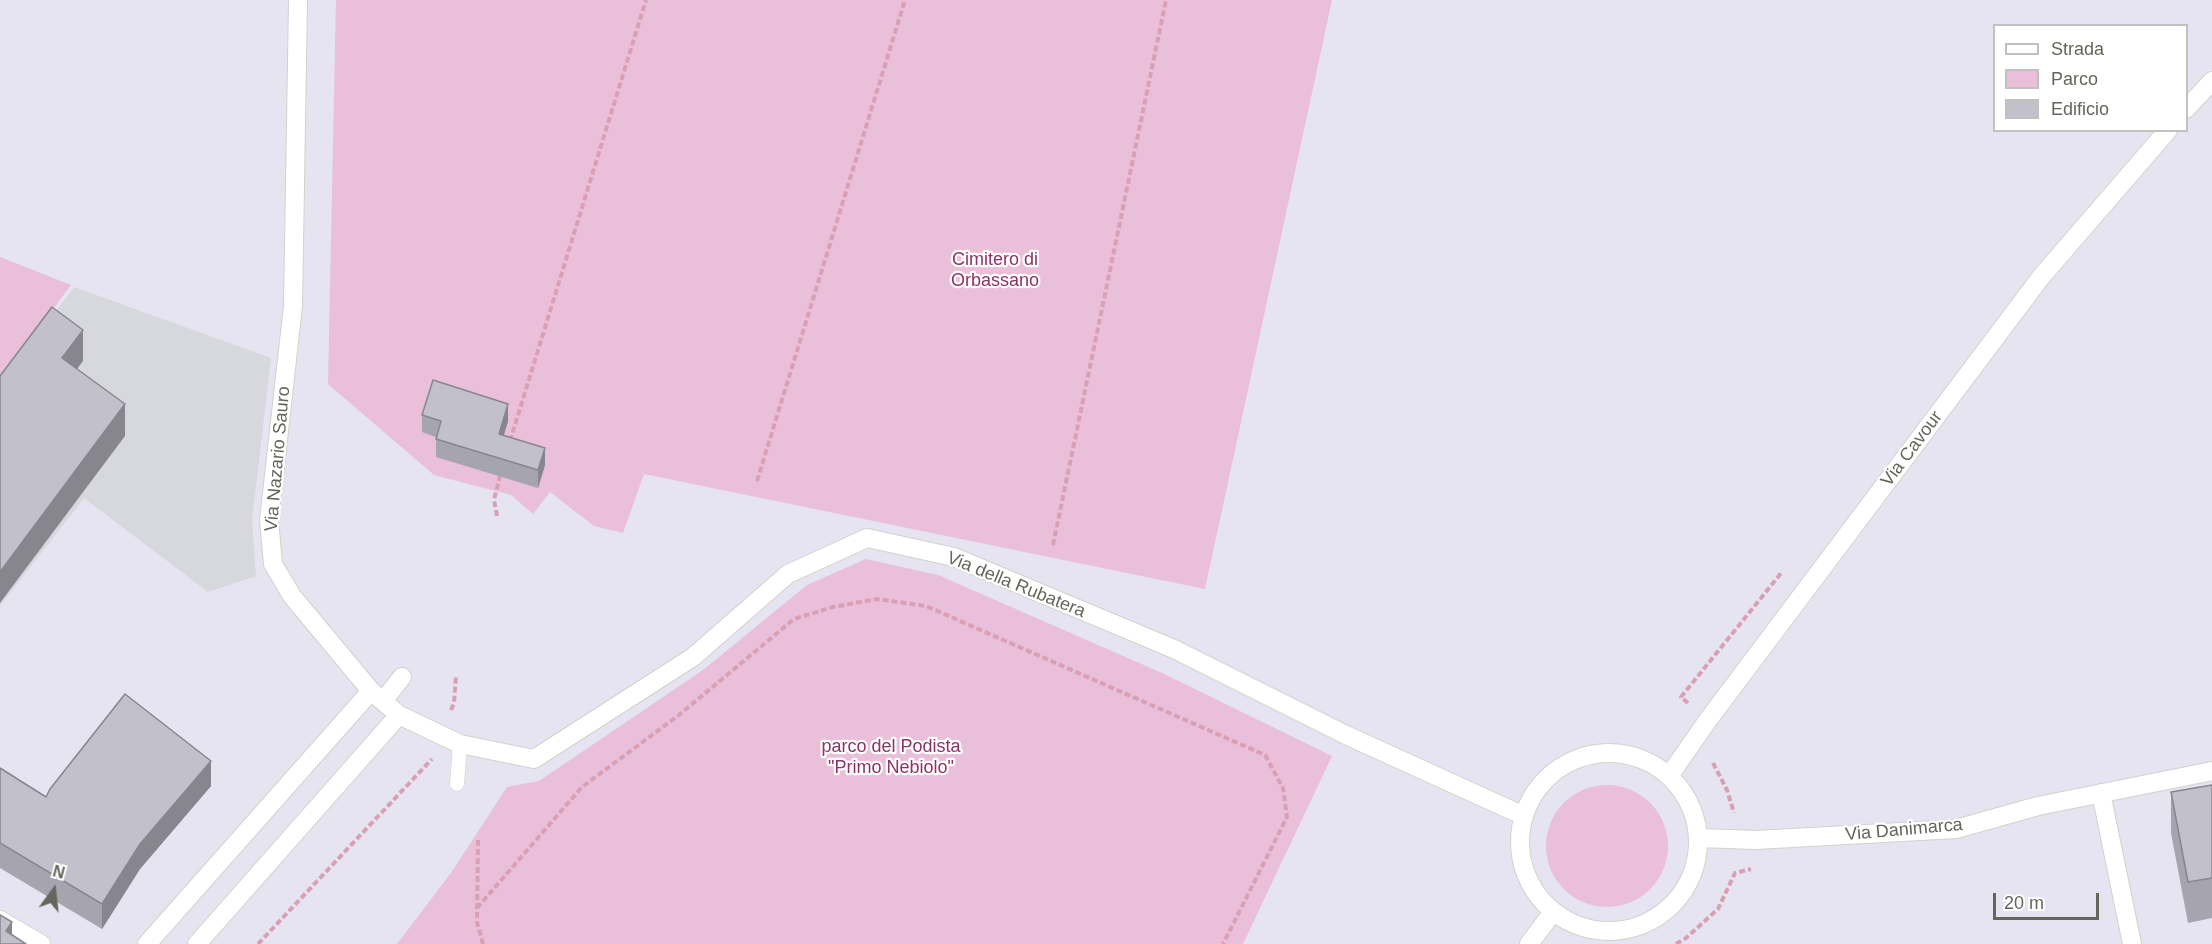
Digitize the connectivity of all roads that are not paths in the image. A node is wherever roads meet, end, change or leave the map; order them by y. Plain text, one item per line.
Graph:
1 (298, 0) edge
2 (2212, 81) edge
3 (2188, 108) edge
4 (2166, 132) edge
5 (402, 677) dead end
6 (377, 696) junction
7 (399, 715) junction
8 (460, 744) junction
9 (2212, 771) edge
10 (1669, 776) junction
11 (457, 784) dead end
12 (2101, 793) junction
13 (1524, 816) junction
14 (1699, 838) junction
15 (1553, 912) junction
16 (0, 920) edge
17 (213, 936) edge
18 (41, 944) edge
19 (147, 944) edge
20 (197, 944) edge
21 (1529, 944) edge
22 (2132, 944) edge

1 - 6 street, Via Nazario Sauro
2 - 3 street
4 - 10 street, Via Cavour
5 - 6 street
6 - 7 street, Via della Rubatera
6 - 19 street
7 - 8 street, Via della Rubatera
7 - 17 street
8 - 11 lane
8 - 13 street, Via della Rubatera
9 - 12 street, Via Danimarca
10 - 13 street
10 - 14 street
12 - 14 street, Via Danimarca
12 - 22 street
13 - 15 street
14 - 15 street
15 - 21 street
16 - 18 street
17 - 20 street

